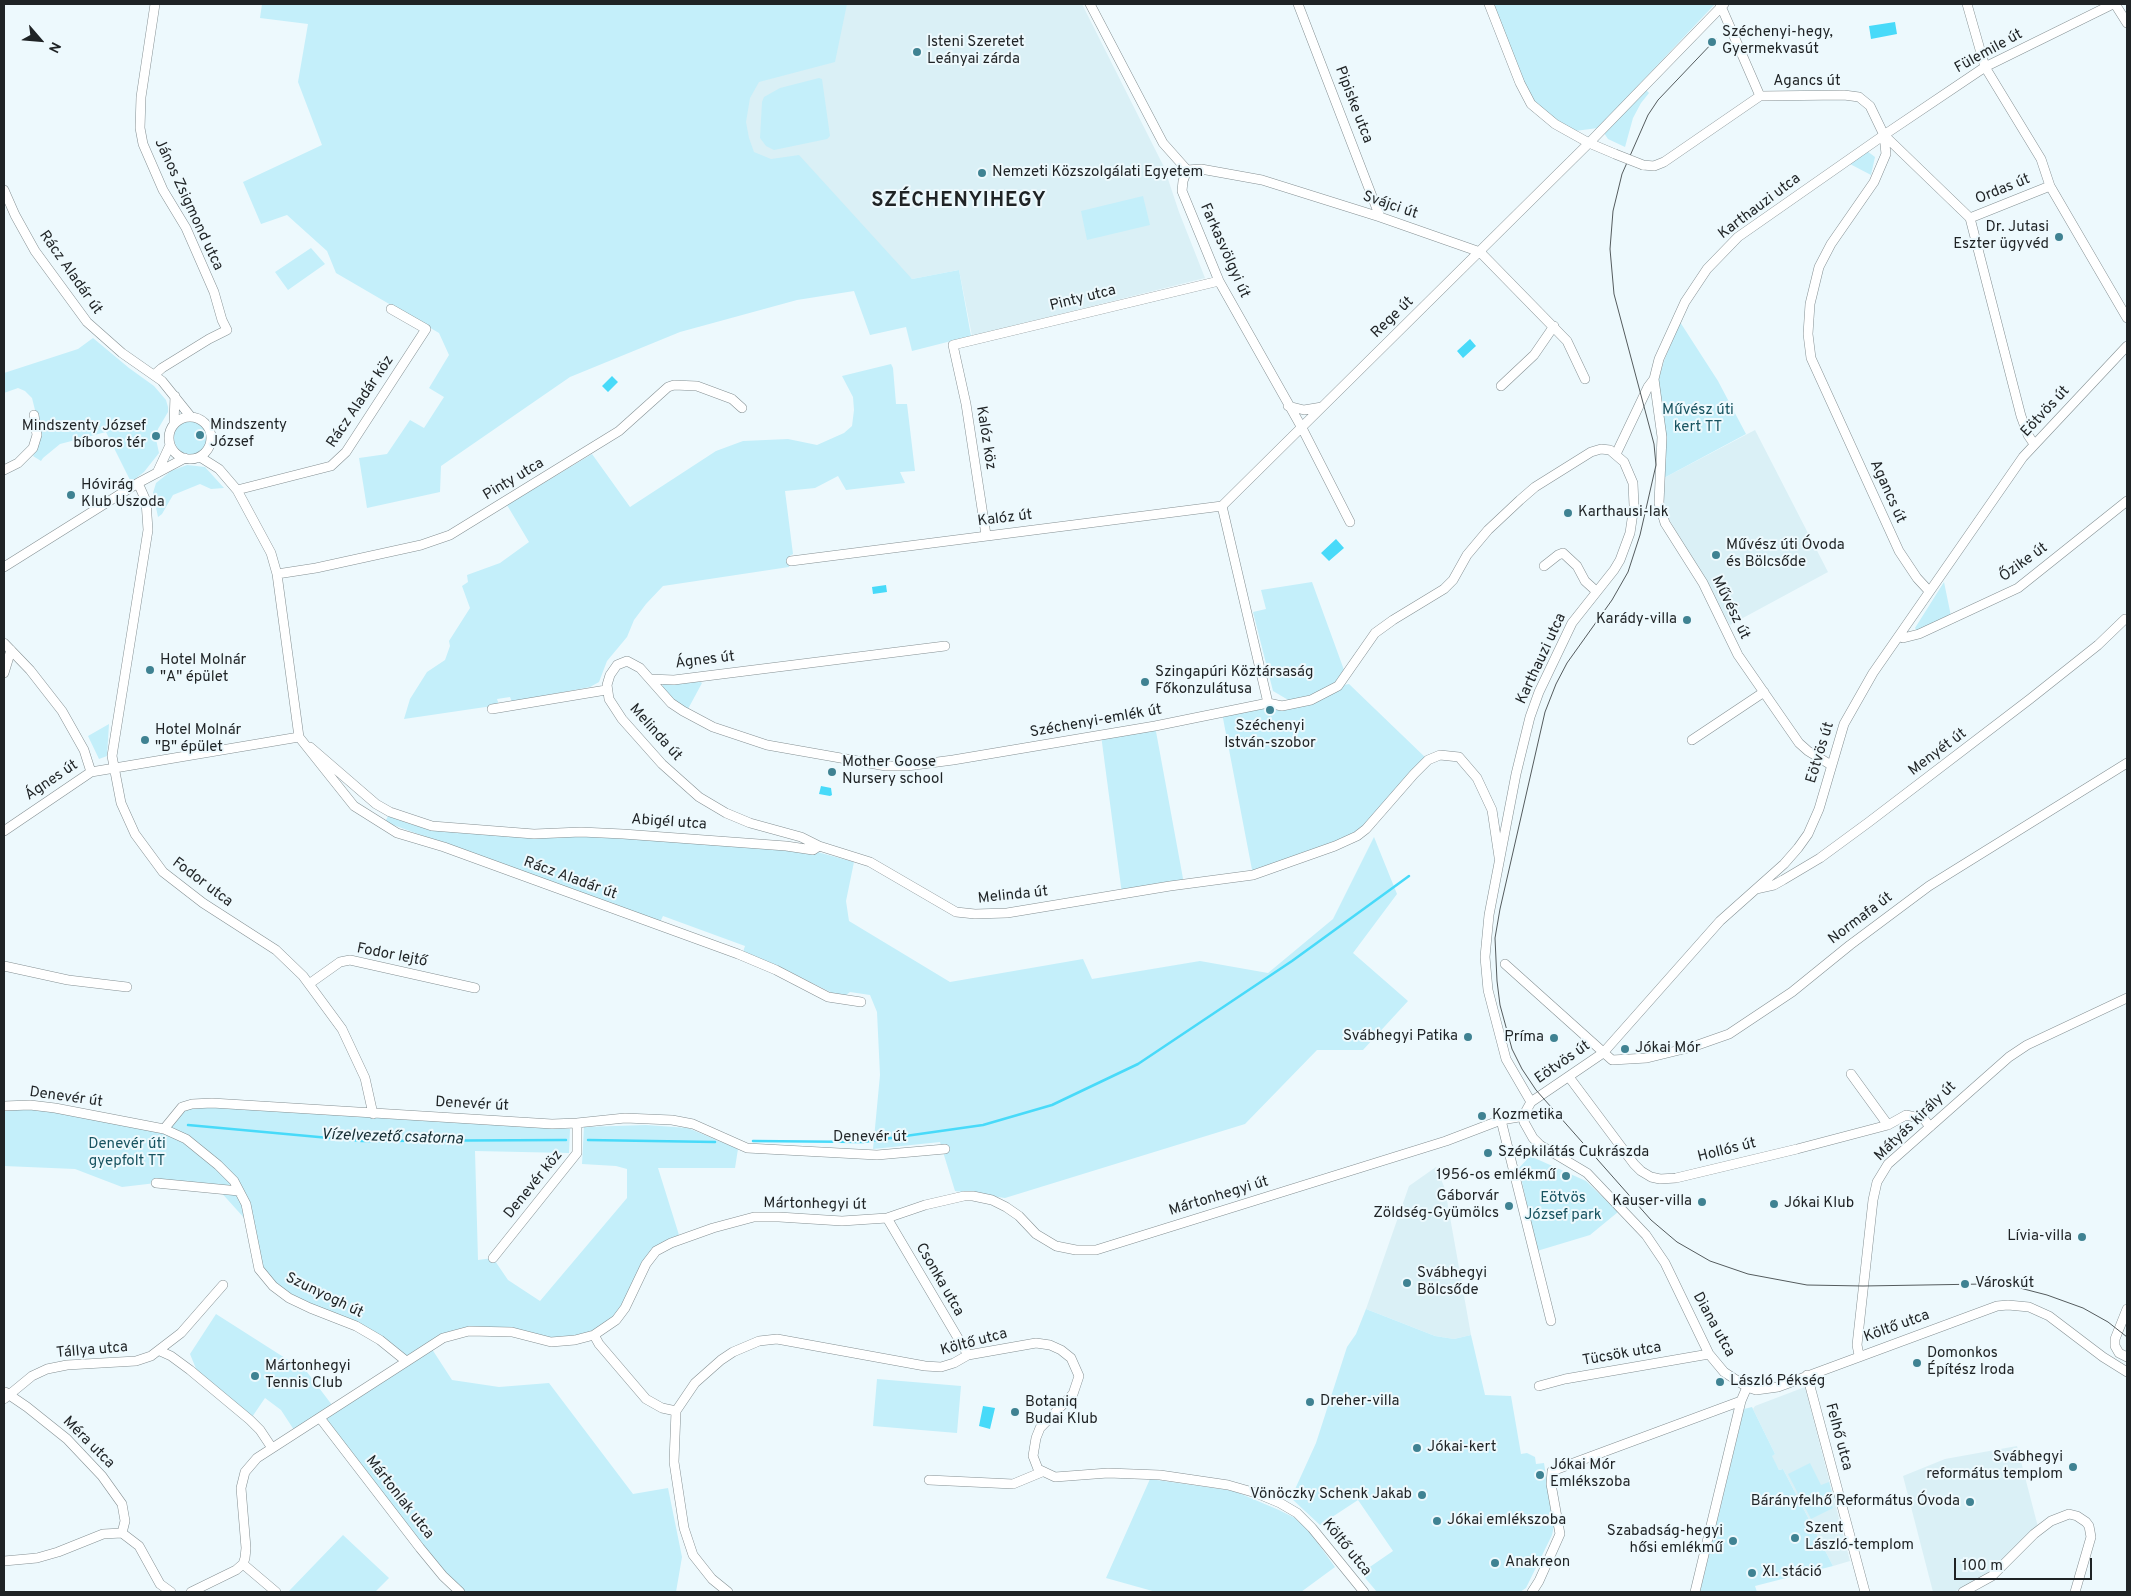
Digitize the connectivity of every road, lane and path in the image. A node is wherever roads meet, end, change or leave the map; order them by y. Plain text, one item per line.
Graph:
1 (154, 4) edge
2 (1091, 4) edge
3 (1298, 4) edge
4 (1489, 4) edge
5 (1967, 4) edge
6 (2114, 4) edge
7 (1722, 5) edge
8 (2127, 23) edge
9 (1985, 67) junction
10 (1760, 96) junction
11 (1884, 135) junction
12 (1589, 143) junction
13 (1187, 170) junction
14 (2050, 186) junction
15 (4, 190) edge
16 (1380, 217) junction
17 (1970, 218) junction
18 (1480, 252) junction
19 (1219, 281) junction
20 (391, 309) dead end
21 (2127, 318) edge
22 (1554, 326) junction
23 (953, 345) joint
24 (2127, 346) edge
25 (154, 375) junction
26 (1654, 378) junction
27 (1585, 379) dead end
28 (1500, 386) dead end
29 (175, 396) junction
30 (1288, 406) junction
31 (1322, 407) junction
32 (742, 408) dead end
33 (34, 415) dead end
34 (191, 417) junction
35 (174, 423) junction
36 (1302, 428) junction
37 (2034, 444) junction
38 (170, 445) junction
39 (210, 445) junction
40 (1616, 454) junction
41 (200, 457) junction
42 (185, 458) junction
43 (219, 469) junction
44 (4, 470) edge
45 (157, 473) junction
46 (138, 483) junction
47 (237, 490) junction
48 (2127, 501) edge
49 (1222, 506) junction
50 (1350, 522) dead end
51 (986, 535) junction
52 (791, 561) dead end
53 (1544, 566) dead end
54 (4, 567) edge
55 (277, 574) junction
56 (1596, 591) junction
57 (1930, 591) junction
58 (2125, 619) dead end
59 (1899, 636) junction
60 (4, 643) edge
61 (944, 646) dead end
62 (10, 650) junction
63 (4, 673) edge
64 (650, 679) junction
65 (606, 690) junction
66 (1764, 692) junction
67 (1268, 703) junction
68 (492, 709) dead end
69 (299, 737) junction
70 (1692, 740) dead end
71 (2127, 763) edge
72 (1831, 766) junction
73 (113, 767) junction
74 (91, 772) junction
75 (4, 831) edge
76 (819, 846) junction
77 (1499, 857) junction
78 (1754, 890) junction
79 (1505, 964) dead end
80 (4, 966) edge
81 (309, 984) junction
82 (126, 987) dead end
83 (475, 988) dead end
84 (2127, 998) edge
85 (861, 1002) dead end
86 (1603, 1053) junction
87 (1851, 1074) dead end
88 (1569, 1077) junction
89 (1531, 1102) junction
90 (4, 1106) edge
91 (373, 1114) junction
92 (1525, 1116) junction
93 (1501, 1120) junction
94 (577, 1123) junction
95 (1888, 1125) junction
96 (1930, 1127) junction
97 (164, 1129) junction
98 (945, 1149) dead end
99 (156, 1183) dead end
100 (239, 1191) junction
101 (887, 1218) junction
102 (493, 1258) dead end
103 (223, 1286) dead end
104 (2127, 1309) edge
105 (1551, 1321) dead end
106 (594, 1335) junction
107 (160, 1351) junction
108 (1709, 1354) junction
109 (968, 1355) junction
110 (1859, 1355) junction
111 (2127, 1358) edge
112 (406, 1361) junction
113 (2127, 1372) edge
114 (1807, 1376) junction
115 (1539, 1386) dead end
116 (1746, 1387) junction
117 (5, 1395) edge
118 (1741, 1401) junction
119 (676, 1411) junction
120 (320, 1418) junction
121 (272, 1448) junction
122 (1042, 1472) junction
123 (929, 1480) dead end
124 (122, 1533) junction
125 (4, 1561) edge
126 (243, 1564) junction
127 (171, 1592) edge
128 (191, 1592) edge
129 (276, 1592) edge
130 (460, 1592) edge
131 (728, 1592) edge
132 (1364, 1592) edge
133 (1532, 1592) edge
134 (1695, 1592) edge
135 (1865, 1592) edge
136 (1964, 1592) edge
137 (2075, 1592) edge

1 - 25 street, János Zsigmond utca
2 - 13 street
3 - 16 street, Pipiske utca
4 - 12 street, Agancs út
5 - 9 street, Ordas út
6 - 8 street
6 - 9 street, Fülemile út
7 - 10 street
7 - 12 street, Rege út
9 - 11 street, Fülemile út
9 - 14 street, Ordas út
10 - 11 street, Agancs út
10 - 12 street, Agancs út, bridge
11 - 17 street
11 - 26 street, Karthauzi utca
11 - 57 street, Agancs út
12 - 18 street, Rege út
13 - 16 street, Svájci út
13 - 19 street, Farkasvölgyi út
14 - 17 street, Ordas út
14 - 21 street
15 - 25 street, Rácz Aladár út
16 - 18 street, Svájci út
17 - 37 street, Ordas út
18 - 22 street, Svájci út
18 - 31 street, Rege út
19 - 23 street, Pinty utca
19 - 30 street, Farkasvölgyi út
20 - 47 street, Rácz Aladár köz
22 - 27 street, Svájci út
22 - 28 street
23 - 51 street, Kalóz köz
24 - 37 street, Eötvös út
25 - 29 street, Rácz Aladár út
26 - 40 street, Karthauzi utca
26 - 66 street, Művész út
29 - 34 street, Rácz Aladár út
29 - 35 street
30 - 31 street
30 - 36 street, Farkasvölgyi út
31 - 36 street, Rege út
32 - 55 street, Pinty utca
33 - 44 street
34 - 35 street
34 - 39 street
35 - 38 street
36 - 49 street, Rege út
36 - 50 street, Farkasvölgyi út
37 - 57 street, Eötvös út
38 - 42 street
38 - 45 street
39 - 41 street
39 - 43 street
40 - 56 street, Karthauzi utca
40 - 67 street, Széchenyi-emlék út
41 - 42 street
41 - 43 street
42 - 45 street
43 - 47 street
45 - 46 street
46 - 54 street
46 - 73 street, Fodor utca
47 - 55 street
48 - 59 street, Őzike út
49 - 51 street, Kalóz út
49 - 67 street
51 - 52 street, Kalóz út
53 - 56 street
55 - 69 street
56 - 77 street, Karthauzi utca
57 - 59 street, Eötvös út
58 - 78 street, Menyét út
59 - 72 street, Eötvös út
60 - 62 street
61 - 64 street, Ágnes út
62 - 63 street
62 - 74 street
64 - 65 street
64 - 67 street, Széchenyi-emlék út
65 - 68 street
65 - 76 street, Melinda út
66 - 70 street
66 - 72 street, Művész út
69 - 73 street, Ágnes út
69 - 76 street, Abigél utca
69 - 85 street, Rácz Aladár út
71 - 86 street, Normafa út
72 - 78 street, Eötvös út
73 - 74 street, Ágnes út
73 - 81 street, Fodor utca
74 - 75 street, Ágnes út
76 - 77 street, Melinda út
77 - 89 street, Karthauzi utca
78 - 86 street, Eötvös út
79 - 86 street
80 - 82 street
81 - 83 street, Fodor lejtő
81 - 91 street, Fodor utca
84 - 96 street, Mátyás király út
86 - 88 street, Eötvös út
87 - 95 street
88 - 89 street, Eötvös út
88 - 95 street, Hollós út
89 - 92 street, Eötvös út
90 - 97 street, Denevér út
91 - 94 street, Denevér út
91 - 97 street, Denevér út
92 - 93 street
92 - 108 street, Diana utca
93 - 101 street, Mártonhegyi út
93 - 105 street
94 - 98 street, Denevér út
94 - 102 street, Denevér köz
95 - 96 street, Hollós út
96 - 110 street, Mátyás király út
97 - 100 street, Szunyogh út
99 - 100 street
100 - 112 street, Szunyogh út
101 - 106 street, Mártonhegyi út
101 - 109 street, Csonka utca
103 - 107 street, Tállya utca
104 - 111 street
106 - 112 street, Mártonhegyi út
106 - 119 street
107 - 117 street, Tállya utca
107 - 121 street
108 - 115 street, Tücsök utca
108 - 116 street, Diana utca
109 - 119 street, Költő utca
109 - 122 street, Költő utca
110 - 113 street, Költő utca
110 - 114 street, Költő utca
112 - 120 street, Mártonhegyi út
114 - 116 street, Költő utca
114 - 135 street, Felhő utca
116 - 118 street
117 - 124 street, Méra utca
118 - 133 street
118 - 134 street
119 - 131 street
120 - 121 street, Mártonhegyi út
120 - 130 street, Mártonlak utca
121 - 126 street, Mártonhegyi út
122 - 123 street
122 - 132 street, Költő utca
124 - 125 street
124 - 127 street
126 - 128 street
126 - 129 street
136 - 137 street

